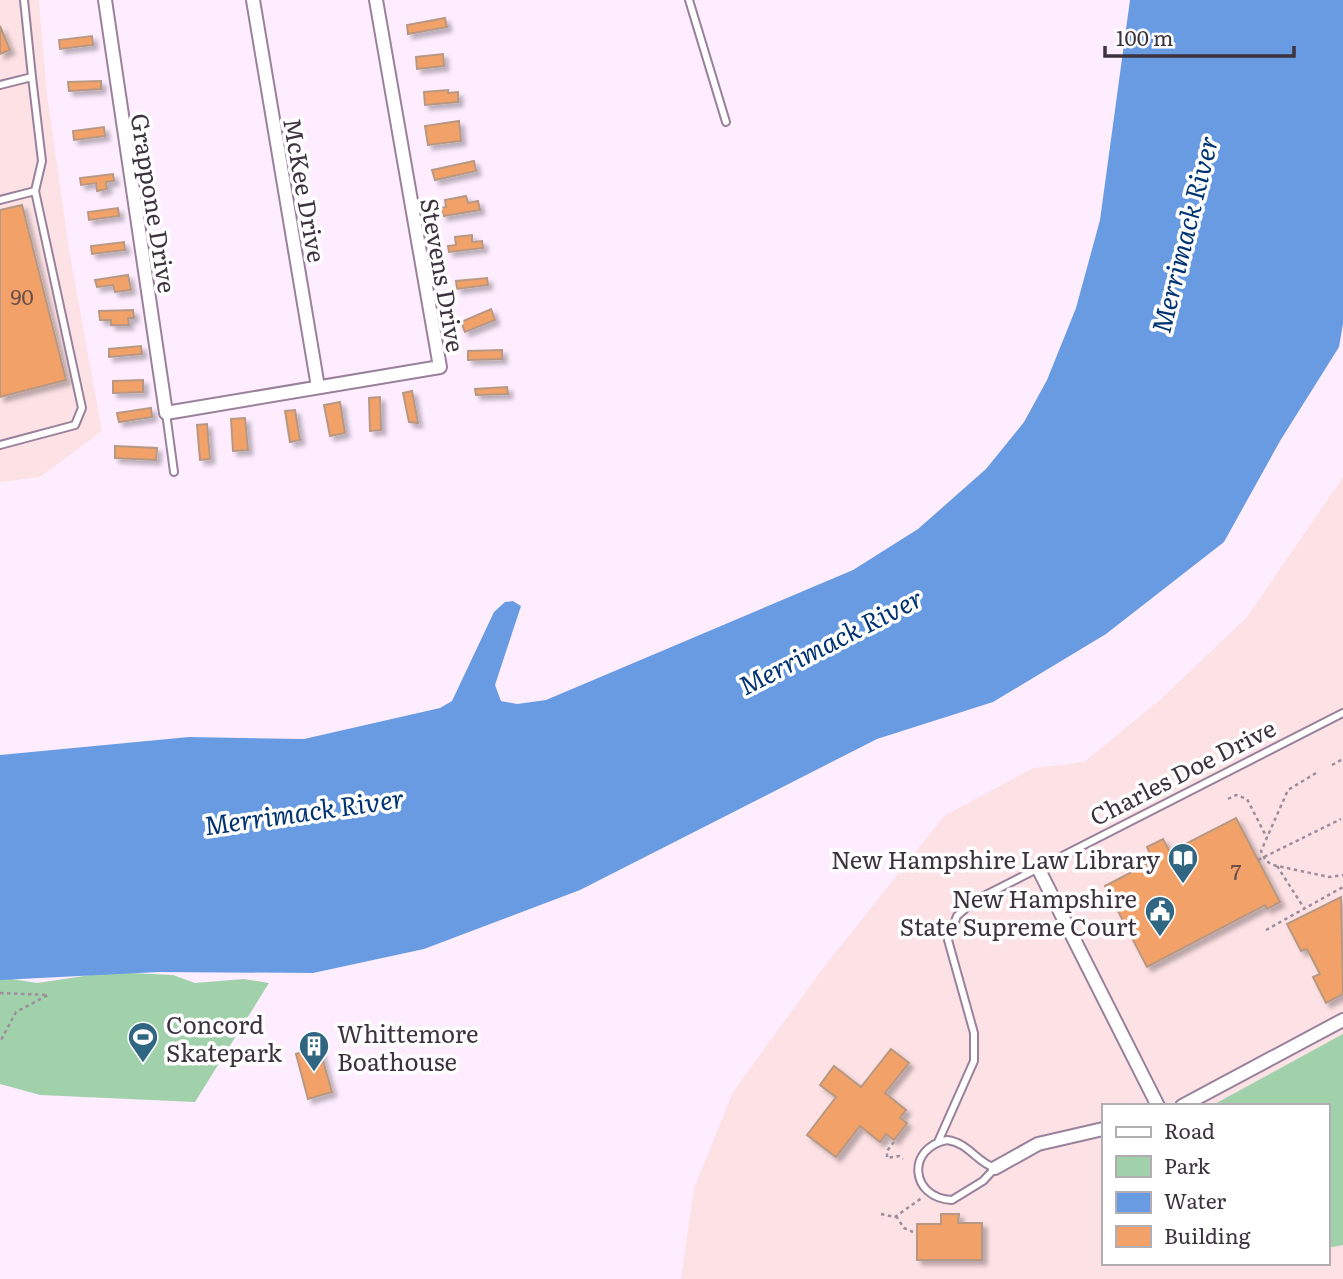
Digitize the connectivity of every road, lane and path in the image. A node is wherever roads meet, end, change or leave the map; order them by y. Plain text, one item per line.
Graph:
1 (24, 0) edge
2 (105, 0) edge
3 (253, 0) edge
4 (376, 0) edge
5 (689, 0) edge
6 (32, 77) junction
7 (0, 85) edge
8 (726, 122) dead end
9 (35, 191) junction
10 (0, 200) edge
11 (318, 387) junction
12 (166, 413) junction
13 (0, 445) edge
14 (174, 472) dead end
15 (1343, 713) edge
16 (1343, 760) edge
17 (1332, 765) dead end
18 (1316, 773) dead end
19 (1228, 799) dead end
20 (1341, 819) dead end
21 (1266, 838) junction
22 (1264, 857) junction
23 (1258, 860) dead end
24 (1277, 866) junction
25 (1038, 868) junction
26 (1343, 875) edge
27 (1343, 887) edge
28 (1304, 908) junction
29 (1266, 930) dead end
30 (0, 993) edge
31 (1343, 1020) edge
32 (2, 1034) edge
33 (0, 1042) edge
34 (1156, 1104) edge
35 (1186, 1104) edge
36 (1102, 1129) edge
37 (894, 1142) dead end
38 (937, 1142) junction
39 (903, 1159) dead end
40 (995, 1168) junction
41 (924, 1196) dead end
42 (881, 1214) dead end
43 (897, 1216) junction
44 (913, 1232) dead end

1 - 6 lane
2 - 12 street, Grappone Drive
3 - 11 street, McKee Drive
4 - 11 street, Stevens Drive
5 - 8 lane
6 - 7 lane
6 - 9 lane
9 - 10 lane
9 - 13 lane
11 - 12 street, Stevens Drive
12 - 14 lane
15 - 25 lane, Charles Doe Drive
16 - 17 path
18 - 21 path
19 - 21 path
20 - 22 path
21 - 22 path
22 - 23 path
22 - 24 path
24 - 26 path
24 - 28 path
25 - 34 street
25 - 38 lane, Charles Doe Drive
27 - 28 path
28 - 29 path
30 - 32 path
31 - 35 street
32 - 33 path
36 - 40 street, Charles Doe Drive
37 - 39 path
38 - 40 lane
38 - 40 lane, Charles Doe Drive
41 - 43 path
42 - 43 path
43 - 44 path

